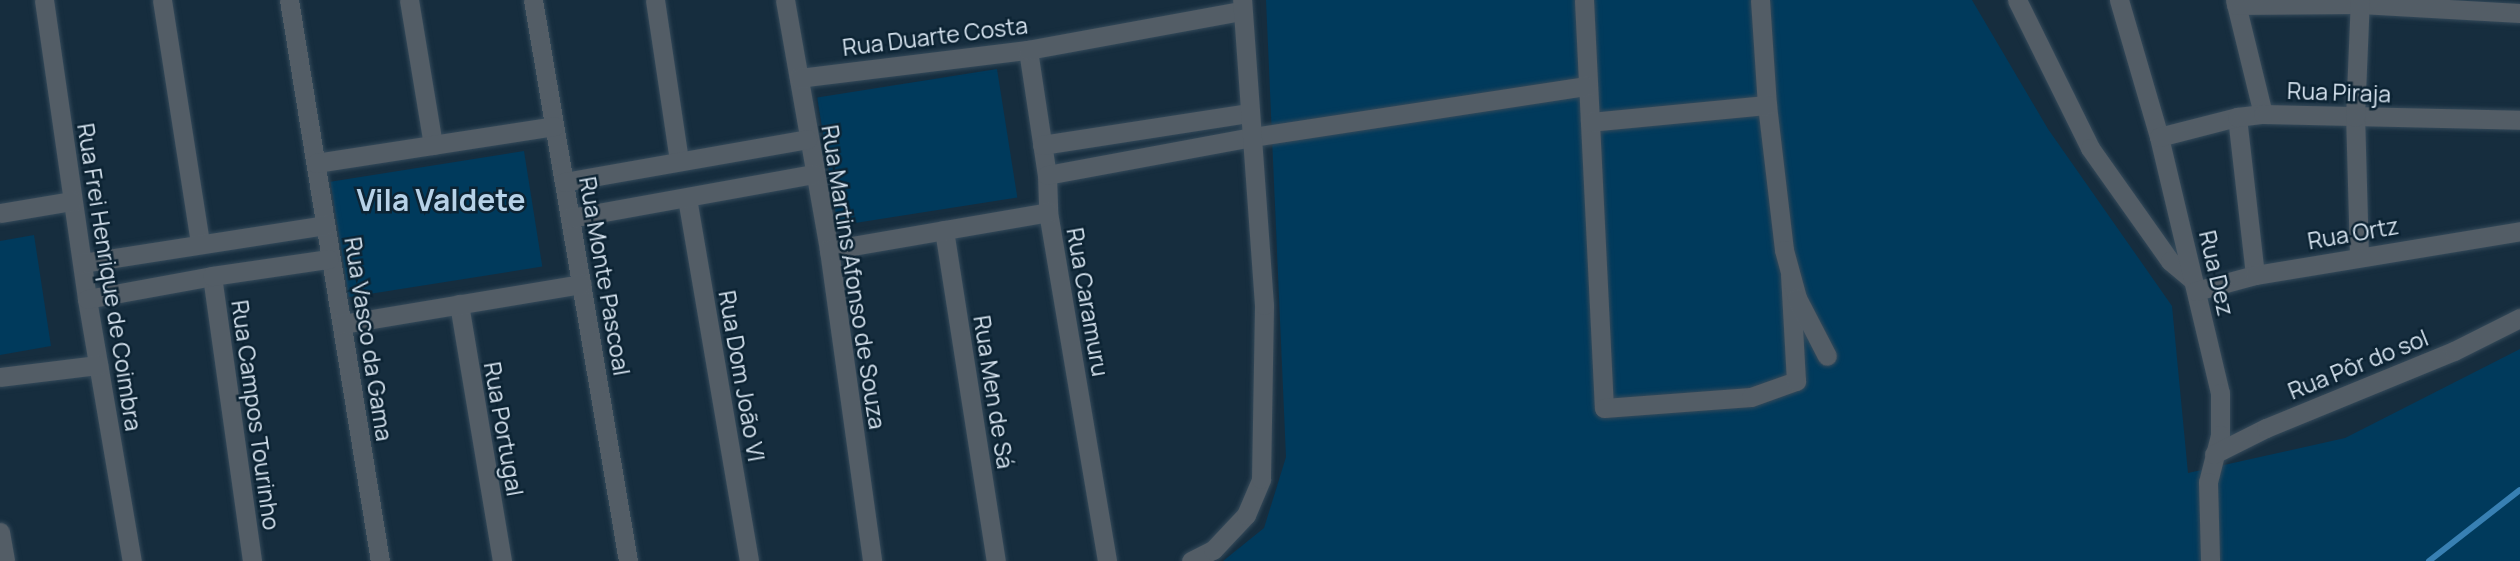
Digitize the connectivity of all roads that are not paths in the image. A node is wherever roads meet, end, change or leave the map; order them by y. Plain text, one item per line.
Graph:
1 (44, 0) edge
2 (162, 0) edge
3 (289, 0) edge
4 (409, 0) edge
5 (533, 0) edge
6 (655, 0) edge
7 (785, 0) edge
8 (1584, 0) edge
9 (1760, 0) edge
10 (2017, 0) edge
11 (2119, 0) edge
12 (2235, 2) edge
13 (2360, 2) edge
14 (1242, 6) edge
15 (1210, 8) edge
16 (2520, 13) edge
17 (1028, 50) junction
18 (799, 78) junction
19 (1587, 86) junction
20 (1767, 105) junction
21 (1248, 113) junction
22 (2263, 114) junction
23 (2237, 117) junction
24 (2355, 117) junction
25 (2520, 120) edge
26 (1590, 122) junction
27 (554, 126) junction
28 (2159, 136) junction
29 (1253, 137) junction
30 (807, 139) junction
31 (433, 145) junction
32 (1042, 145) junction
33 (679, 160) junction
34 (316, 163) junction
35 (813, 174) junction
36 (1047, 174) junction
37 (564, 182) junction
38 (687, 198) junction
39 (72, 201) junction
40 (1048, 212) junction
41 (0, 214) edge
42 (571, 218) junction
43 (325, 225) junction
44 (944, 230) junction
45 (2520, 230) edge
46 (200, 243) junction
47 (829, 250) junction
48 (2359, 256) junction
49 (329, 259) junction
50 (83, 263) junction
51 (1790, 275) junction
52 (2255, 275) junction
53 (212, 276) junction
54 (582, 284) junction
55 (2194, 286) junction
56 (87, 299) junction
57 (459, 304) junction
58 (2520, 318) edge
59 (342, 324) junction
60 (1826, 356) dead end
61 (98, 365) junction
62 (0, 377) edge
63 (2214, 454) junction
64 (0, 531) edge
65 (5, 561) edge
66 (132, 561) edge
67 (253, 561) edge
68 (380, 561) edge
69 (502, 561) edge
70 (628, 561) edge
71 (749, 561) edge
72 (872, 561) edge
73 (996, 561) edge
74 (1107, 561) edge
75 (1191, 561) edge
76 (2210, 561) edge

1 - 39 street, Rua Frei Henrique de Coimbra
2 - 46 street
3 - 34 street, Rua Vasco da Gama
4 - 31 street
5 - 27 street, Rua Monte Pascoal
6 - 33 street
7 - 18 street, Rua Martins Afonso de Souza
8 - 19 street
9 - 20 street
10 - 55 street
11 - 28 street, Rua Dez
12 - 13 street
12 - 22 street
13 - 16 street
13 - 24 street
14 - 15 street, Rua Duarte Costa
14 - 21 street
15 - 17 street, Rua Duarte Costa
17 - 18 street, Rua Duarte Costa
17 - 32 street, Rua Caramuru
18 - 30 street, Rua Martins Afonso de Souza
19 - 26 street
19 - 29 street
20 - 26 street
20 - 51 street
21 - 29 street
21 - 32 street
22 - 23 street, Rua Piraja
22 - 24 street, Rua Piraja
23 - 28 street, Rua Piraja
23 - 52 street
24 - 25 street, Rua Piraja
24 - 48 street
26 - 51 street
27 - 31 street
27 - 37 street, Rua Monte Pascoal
28 - 55 street, Rua Dez
29 - 36 street
29 - 75 street
30 - 33 street
30 - 35 street, Rua Martins Afonso de Souza
31 - 34 street
32 - 36 street, Rua Caramuru
33 - 37 street
34 - 43 street, Rua Vasco da Gama
35 - 38 street
35 - 47 street, Rua Martins Afonso de Souza
36 - 40 street, Rua Caramuru
37 - 42 street, Rua Monte Pascoal
38 - 42 street
38 - 71 street, Rua Dom João VI
39 - 41 street
39 - 50 street, Rua Frei Henrique de Coimbra
40 - 44 street
40 - 74 street, Rua Caramuru
42 - 54 street, Rua Monte Pascoal
43 - 46 street
43 - 49 street, Rua Vasco da Gama
44 - 47 street
44 - 73 street, Rua Men de Sá
45 - 48 street, Rua Ortz
46 - 50 street
47 - 72 street, Rua Martins Afonso de Souza
48 - 52 street, Rua Ortz
49 - 53 street
49 - 59 street, Rua Vasco da Gama
50 - 56 street, Rua Frei Henrique de Coimbra
51 - 60 street
52 - 55 street, Rua Ortz
53 - 56 street
53 - 67 street, Rua Campos Tourinho
54 - 57 street
54 - 70 street, Rua Monte Pascoal
55 - 63 street, Rua Dez
56 - 61 street, Rua Frei Henrique de Coimbra
57 - 59 street
57 - 69 street, Rua Portugal
58 - 63 street, Rua Pôr do sol
59 - 68 street, Rua Vasco da Gama
61 - 62 street
61 - 66 street, Rua Frei Henrique de Coimbra
63 - 76 street, Rua Dez
64 - 65 street

